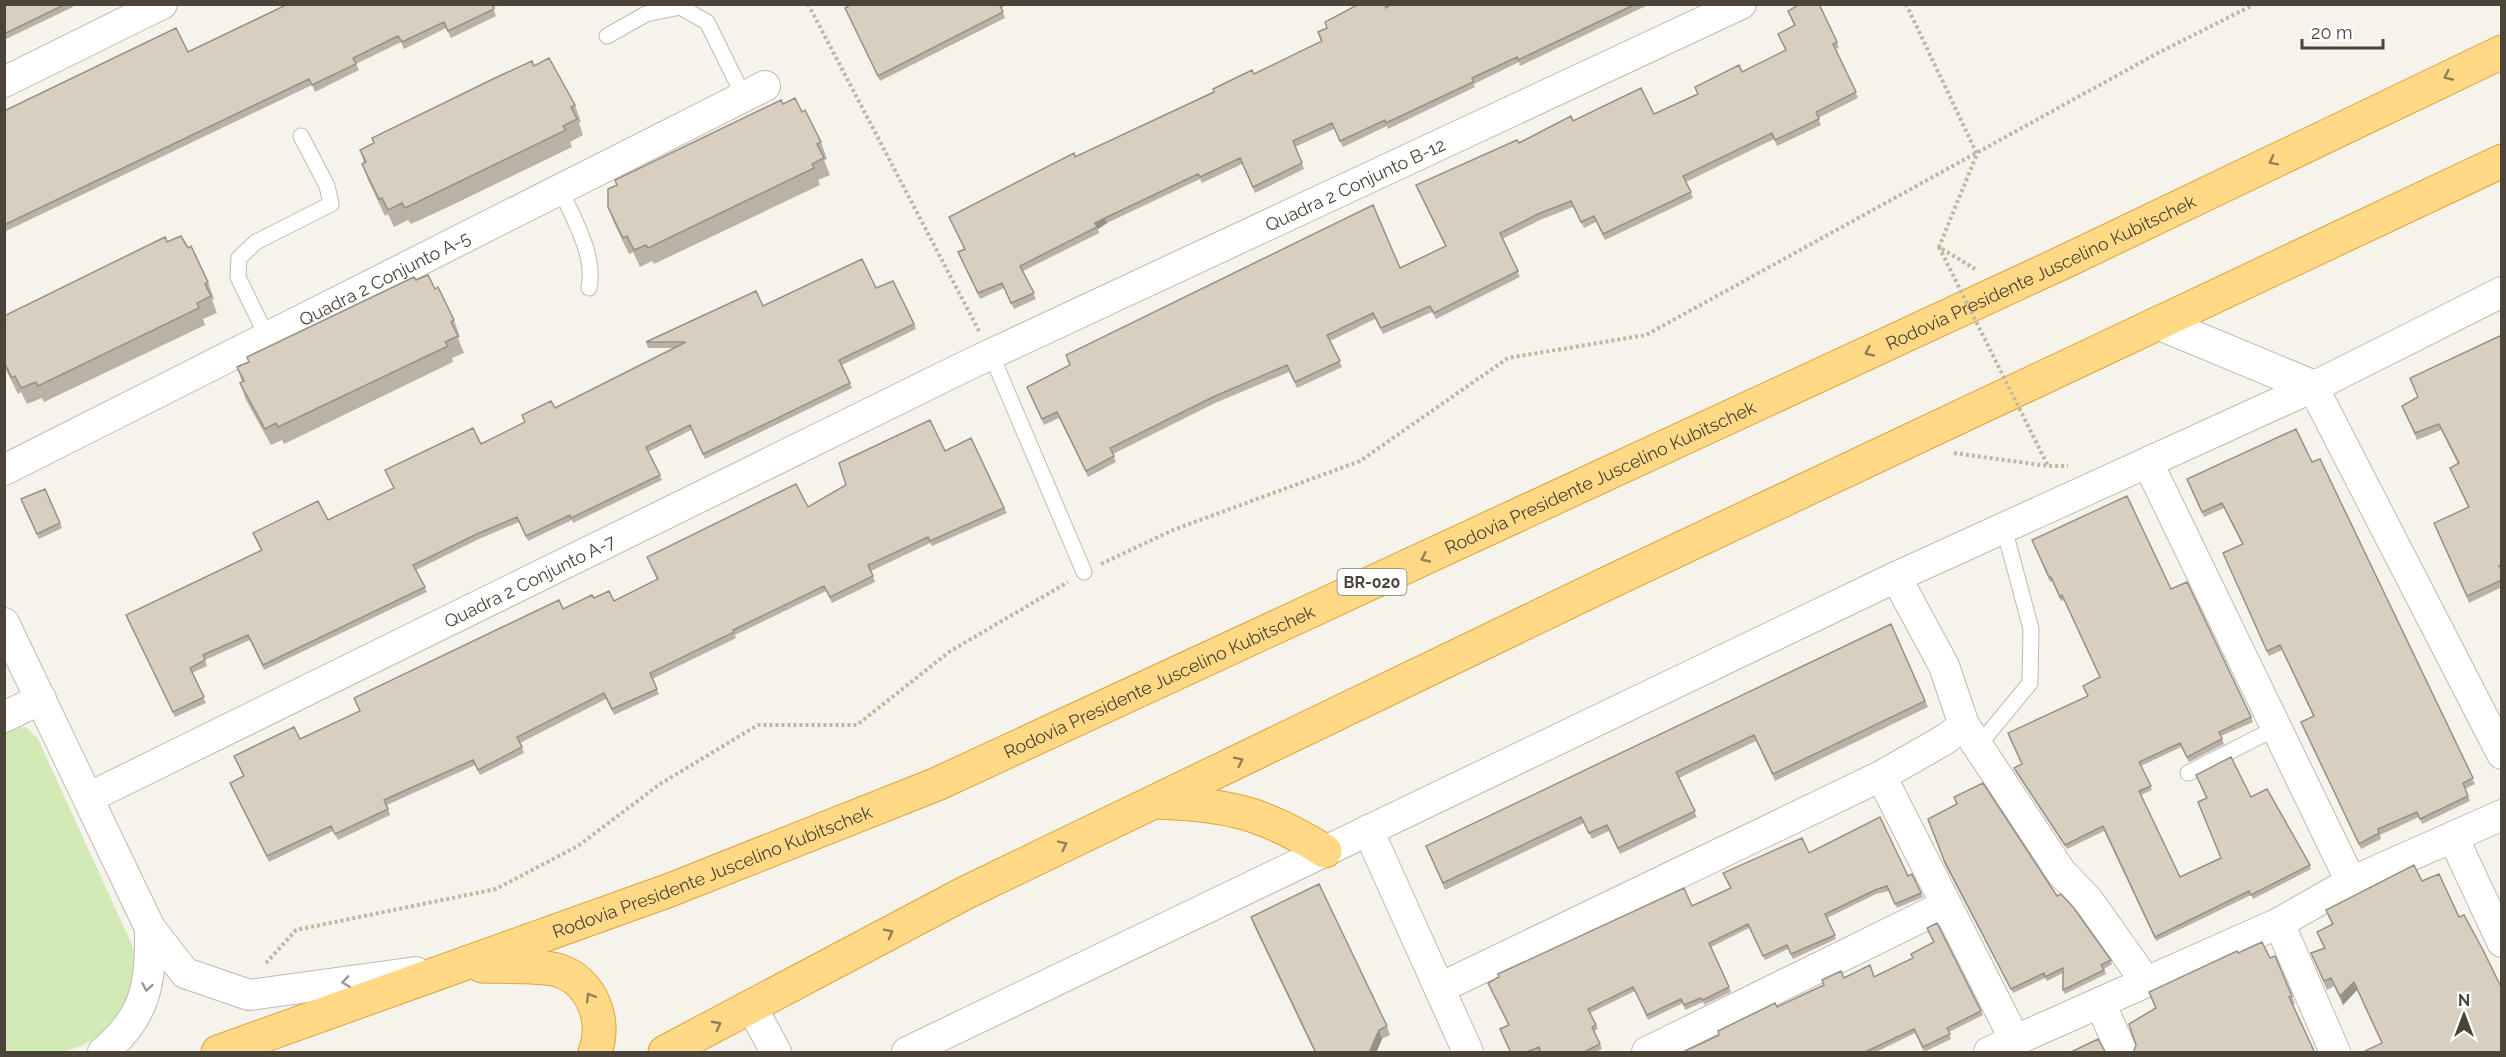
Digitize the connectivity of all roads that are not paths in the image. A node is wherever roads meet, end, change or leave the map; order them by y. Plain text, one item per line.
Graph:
1 (162, 4) edge
2 (1741, 4) edge
3 (607, 36) dead end
4 (2502, 52) edge
5 (4, 82) edge
6 (755, 92) joint
7 (301, 136) dead end
8 (2502, 161) edge
9 (561, 190) junction
10 (589, 288) dead end
11 (2502, 292) edge
12 (2159, 323) junction
13 (267, 337) junction
14 (981, 359) junction
15 (2313, 387) junction
16 (2148, 463) junction
17 (4, 470) edge
18 (2004, 528) junction
19 (1084, 573) dead end
20 (1896, 577) junction
21 (4, 623) edge
22 (41, 699) junction
23 (4, 717) edge
24 (2276, 728) junction
25 (1971, 735) junction
26 (2502, 754) edge
27 (2188, 773) dead end
28 (1881, 776) junction
29 (88, 798) junction
30 (1154, 802) junction
31 (2502, 815) edge
32 (1368, 830) junction
33 (2454, 837) junction
34 (1326, 851) junction
35 (2351, 882) junction
36 (1946, 905) junction
37 (2279, 923) junction
38 (150, 928) junction
39 (2502, 942) edge
40 (466, 965) junction
41 (2146, 982) junction
42 (1440, 988) junction
43 (2100, 1003) junction
44 (752, 1006) junction
45 (2015, 1040) junction
46 (103, 1053) edge
47 (218, 1053) edge
48 (595, 1053) edge
49 (665, 1053) edge
50 (776, 1053) edge
51 (907, 1053) edge
52 (1468, 1053) edge
53 (1647, 1053) edge
54 (1989, 1053) edge
55 (2122, 1053) edge
56 (2335, 1053) edge

1 - 5 street
2 - 14 street, Quadra 2 Conjunto B-12
3 - 6 lane
4 -> 40 highway, Rodovia Presidente Juscelino Kubitschek / BR-020
6 - 9 street, Quadra 2 Conjunto A-5
7 - 13 lane
8 - 12 highway
9 - 10 lane
9 - 13 street, Quadra 2 Conjunto A-5
11 - 15 street
12 - 15 street
30 -> 12 highway
13 - 17 street, Quadra 2 Conjunto A-5
14 - 19 lane
14 - 29 street, Quadra 2 Conjunto A-7
15 - 16 street
15 - 26 street
16 - 18 street
16 - 24 street
18 - 20 street
18 - 25 lane
20 - 25 street
20 - 32 street
21 - 22 street
22 - 23 street
22 - 29 street
24 - 27 lane
24 - 35 street
25 - 28 street
25 - 41 street
28 - 36 street
28 - 42 street
29 - 38 street
30 - 34 highway
44 -> 30 highway
31 - 33 street
32 - 34 street
32 - 42 street
33 - 35 street
33 - 39 street
34 - 51 street
35 - 37 street
36 - 45 street
36 - 53 street
37 - 41 street
37 - 56 street
40 -> 38 street
38 -> 46 street
40 - 47 highway, Rodovia Presidente Juscelino Kubitschek / BR-020
48 -> 40 highway
41 - 43 street
42 - 52 street
43 - 45 street
43 - 55 street
49 -> 44 highway
44 - 50 street
45 - 54 street

